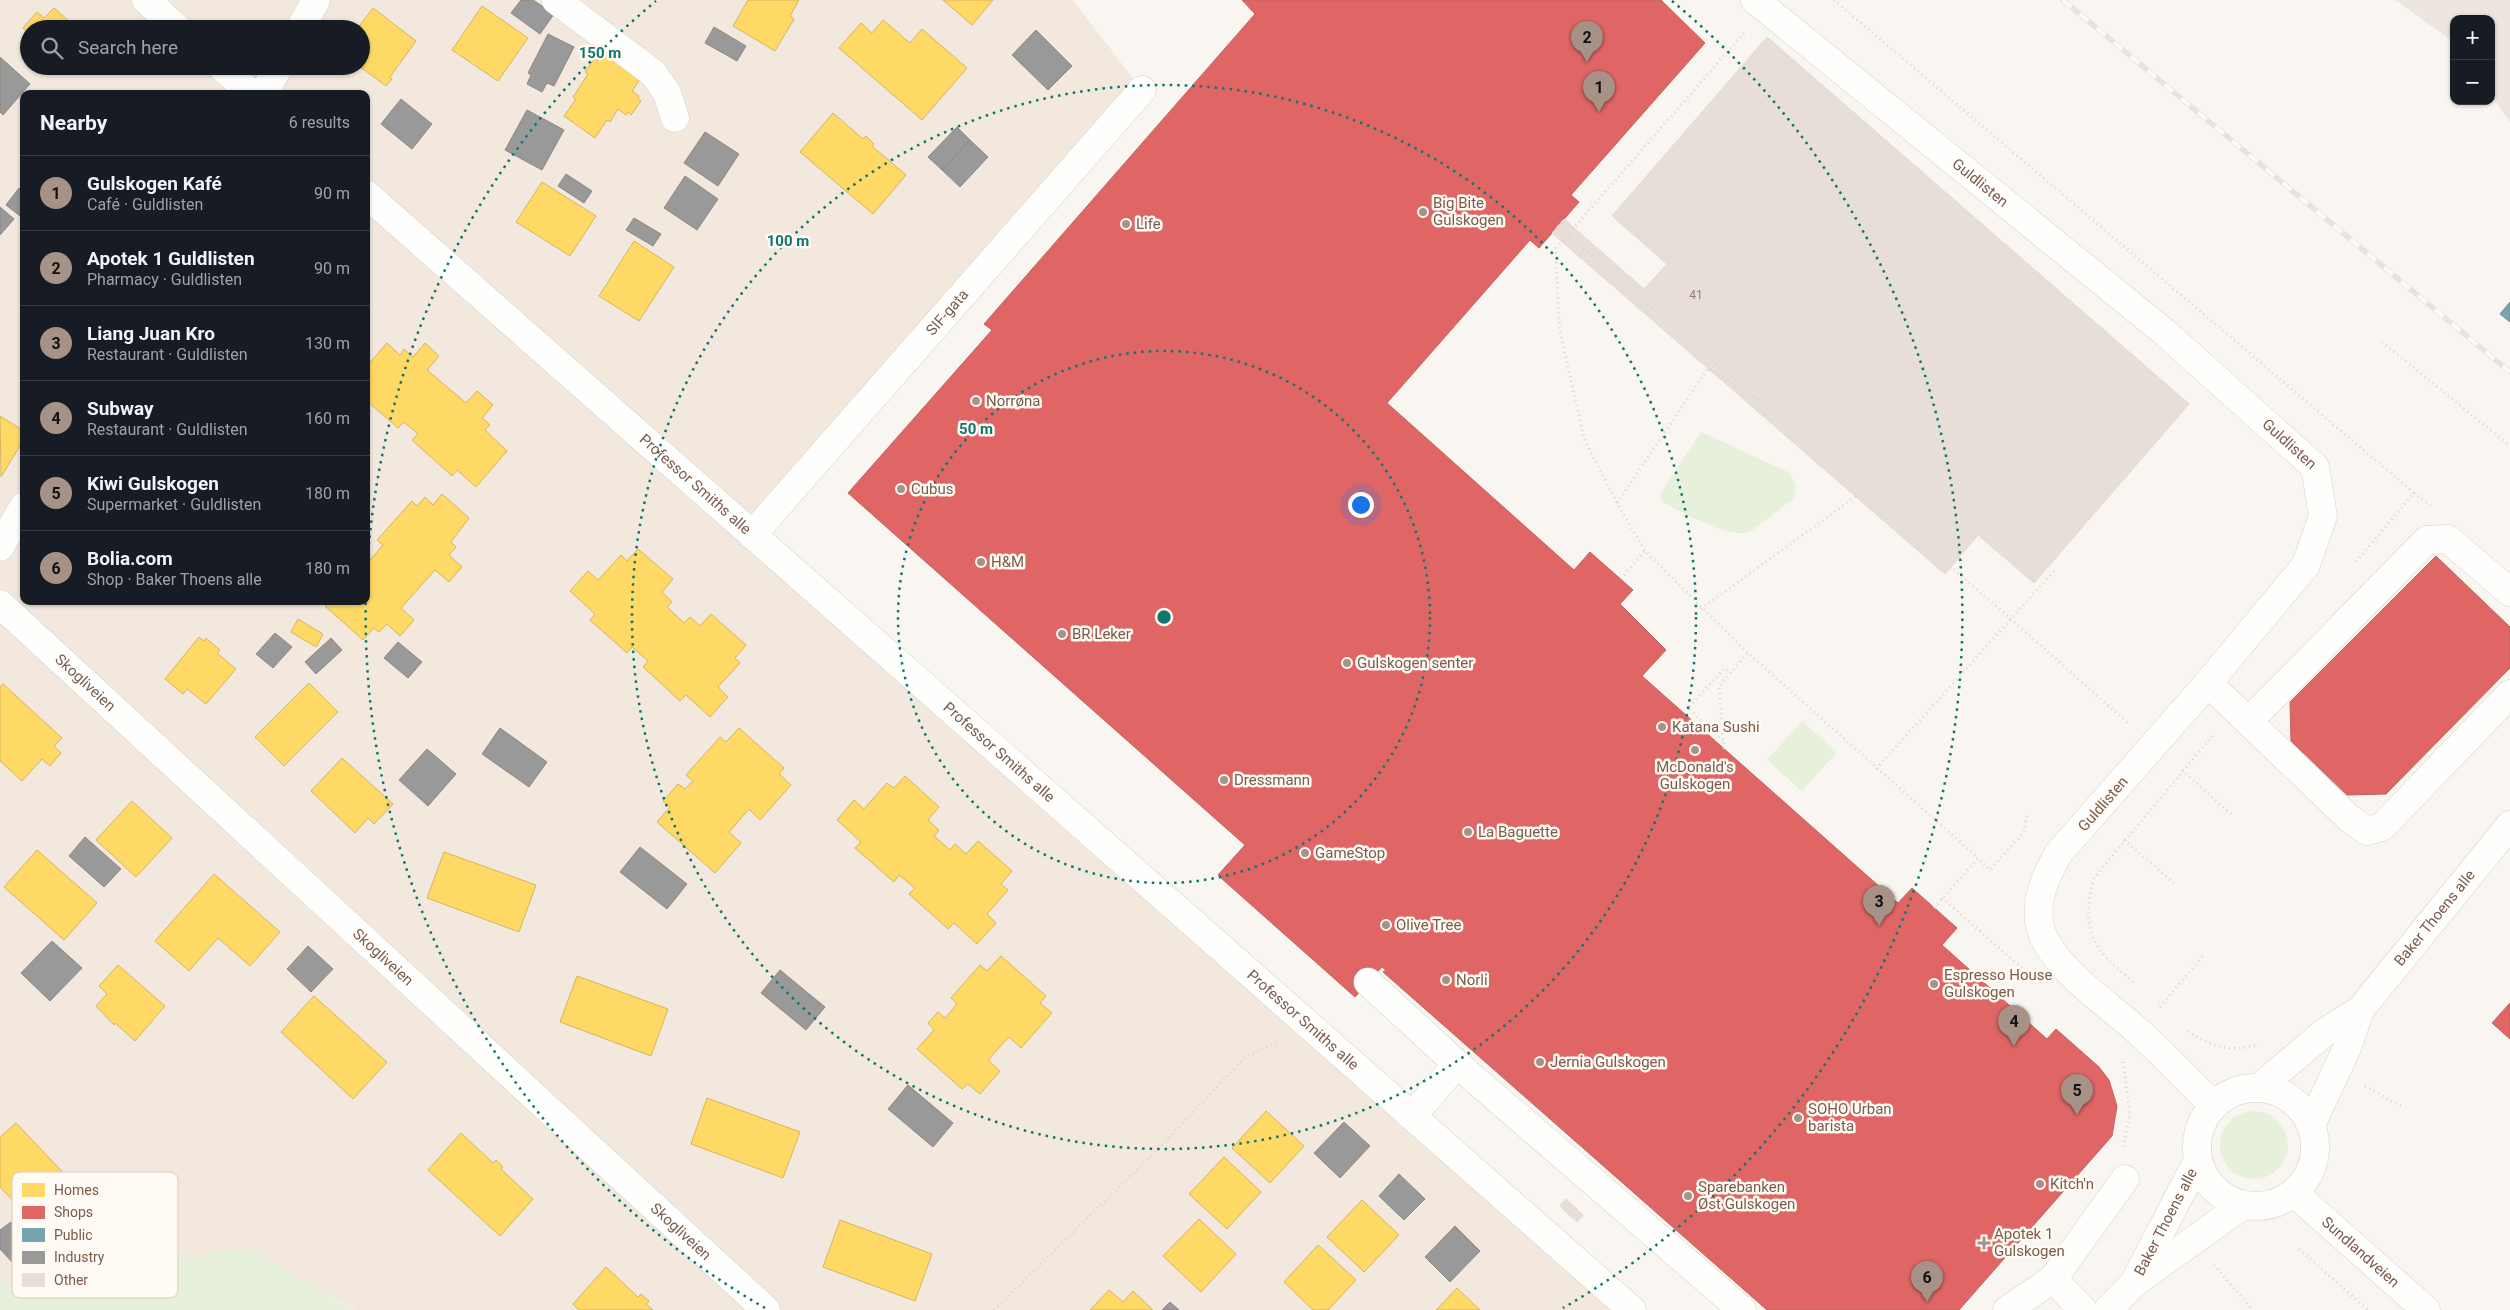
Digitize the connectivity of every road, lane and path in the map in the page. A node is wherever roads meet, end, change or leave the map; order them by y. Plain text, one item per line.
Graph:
1 (146, 0) edge
2 (316, 0) edge
3 (556, 0) edge
4 (1834, 0) edge
5 (1760, 4) edge
6 (168, 20) edge
7 (305, 20) edge
8 (231, 75) edge
9 (273, 75) edge
10 (248, 90) edge
11 (265, 90) edge
12 (1142, 90) dead end
13 (675, 118) dead end
14 (370, 198) edge
15 (1557, 226) dead end
16 (1567, 235) junction
17 (2382, 342) dead end
18 (1769, 409) junction
19 (2510, 446) edge
20 (1863, 490) junction
21 (1617, 504) junction
22 (20, 513) edge
23 (752, 535) junction
24 (0, 548) edge
25 (1645, 551) junction
26 (2350, 570) dead end
27 (2054, 571) dead end
28 (1621, 579) dead end
29 (2510, 592) edge
30 (0, 604) edge
31 (1701, 609) junction
32 (2011, 619) junction
33 (1748, 653) junction
34 (1731, 673) junction
35 (2208, 682) junction
36 (2510, 694) edge
37 (2243, 714) junction
38 (1724, 741) junction
39 (2153, 746) junction
40 (1724, 749) dead end
41 (1876, 769) junction
42 (2182, 771) junction
43 (2027, 813) dead end
44 (2233, 816) dead end
45 (2510, 825) edge
46 (2124, 840) junction
47 (1978, 858) junction
48 (2174, 883) dead end
49 (1934, 908) dead end
50 (2204, 955) dead end
51 (1368, 982) dead end
52 (2140, 988) dead end
53 (2153, 1001) dead end
54 (2160, 1007) junction
55 (2360, 1010) junction
56 (2167, 1013) dead end
57 (1310, 1026) junction
58 (2182, 1026) dead end
59 (2261, 1043) dead end
60 (2122, 1060) dead end
61 (1457, 1064) junction
62 (2360, 1083) dead end
63 (2260, 1087) junction
64 (2213, 1105) junction
65 (2401, 1106) dead end
66 (1412, 1116) junction
67 (2312, 1125) junction
68 (2198, 1160) junction
69 (2125, 1179) joint
70 (2294, 1193) junction
71 (2244, 1205) junction
72 (2299, 1249) dead end
73 (2212, 1262) dead end
74 (2053, 1279) junction
75 (2134, 1283) junction
76 (766, 1310) edge
77 (994, 1310) edge
78 (1632, 1310) edge
79 (1742, 1310) edge
80 (2007, 1310) edge
81 (2083, 1310) edge
82 (2108, 1310) edge
83 (2252, 1310) edge
84 (2368, 1310) edge
85 (2426, 1310) edge

1 - 6 street
2 - 7 street
3 - 13 street
4 - 26 path
5 - 16 path
5 - 35 street, Guldlisten
8 - 10 street
9 - 11 street
12 - 23 street, SIF-gata
14 - 23 street, Professor Smiths alle
15 - 16 path
16 - 18 path
16 - 21 path
17 - 19 path
18 - 20 path
18 - 21 path
20 - 31 path
20 - 32 path
21 - 25 path
22 - 24 street
23 - 57 street, Professor Smiths alle
25 - 28 path
25 - 31 path
27 - 32 path
29 - 37 street
30 - 76 street, Skogliveien
31 - 33 path
32 - 39 path
32 - 41 path
33 - 34 path
33 - 41 path
34 - 38 path
34 - 38 path
35 - 37 street
35 - 39 street, Guldlisten
36 - 37 street
37 - 42 path
38 - 40 path
39 - 42 path
39 - 64 street, Guldlisten
41 - 47 path
42 - 44 path
42 - 46 path
43 - 47 path
45 - 55 street, Baker Thoens alle
46 - 48 path
46 - 52 path
47 - 49 path
50 - 54 path
51 - 61 street
53 - 54 path
54 - 56 path
55 - 63 street, Baker Thoens alle
55 - 67 street, Baker Thoens alle
57 - 66 street, Professor Smiths alle
57 - 77 path
58 - 59 path
60 - 69 path
61 - 66 street
61 - 79 street
62 - 65 path
63 - 64 street
63 - 67 street
64 - 68 street
66 - 78 street, Professor Smiths alle
67 - 70 street
68 - 71 street
68 - 75 street, Baker Thoens alle
69 - 74 street
70 - 71 street
70 - 85 street, Sundlandveien
71 - 75 street, Baker Thoens alle
72 - 84 path
73 - 83 path
74 - 80 street
74 - 81 street
75 - 82 street, Baker Thoens alle

